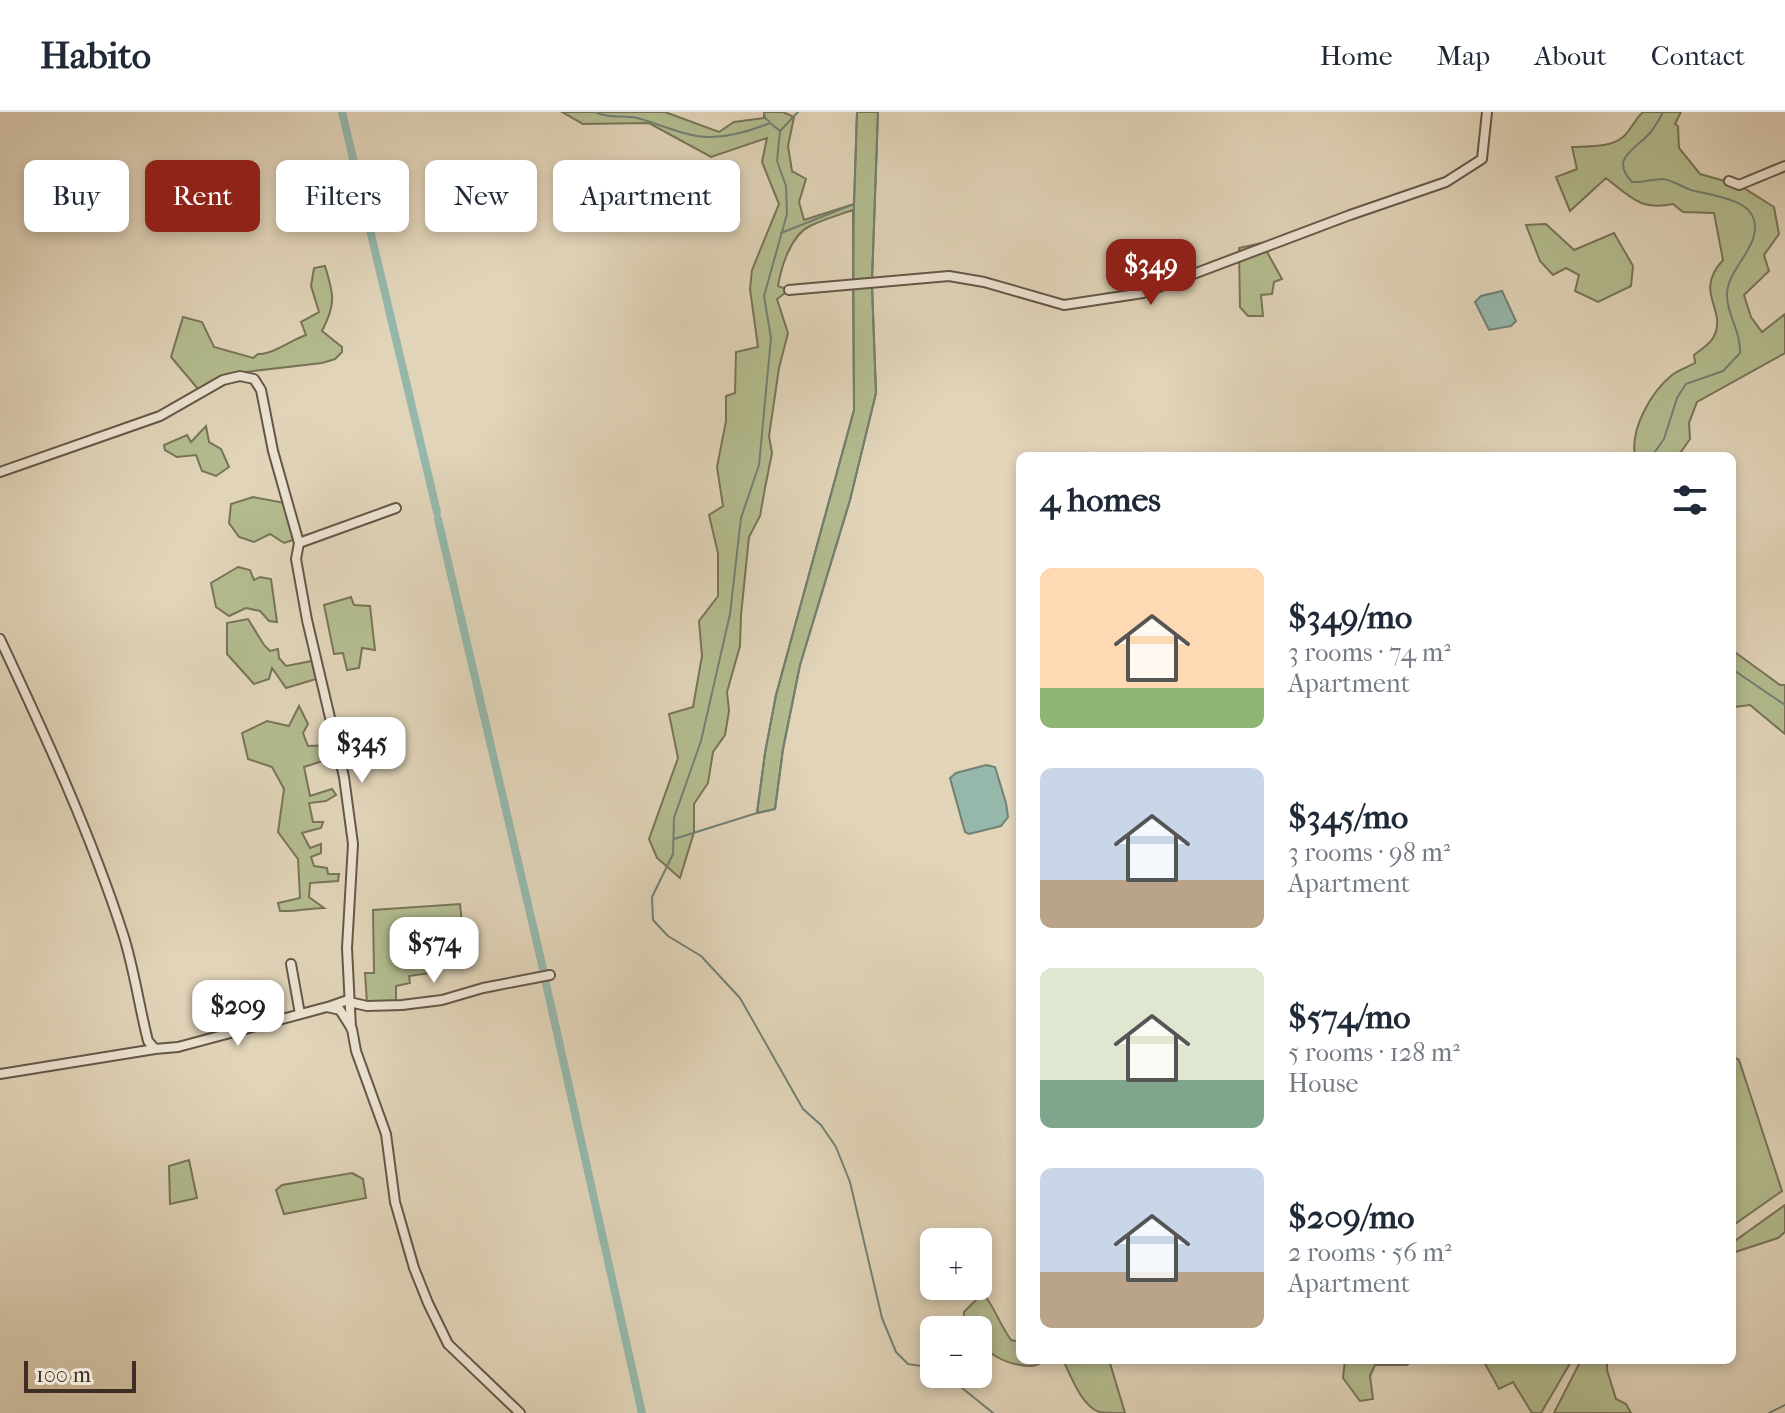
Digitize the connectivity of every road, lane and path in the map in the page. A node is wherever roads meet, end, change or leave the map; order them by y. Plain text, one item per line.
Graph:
1 (1487, 112) edge
2 (1785, 166) edge
3 (1729, 181) dead end
4 (789, 290) dead end
5 (0, 472) edge
6 (396, 508) dead end
7 (299, 543) junction
8 (0, 639) edge
9 (291, 964) dead end
10 (550, 975) dead end
11 (350, 1002) junction
12 (327, 1007) junction
13 (300, 1014) junction
14 (352, 1029) junction
15 (155, 1049) junction
16 (0, 1074) edge
17 (520, 1413) edge

1 - 4 street
2 - 3 street
5 - 7 street
6 - 7 street
7 - 11 street
8 - 15 street
9 - 13 street
10 - 11 street
11 - 12 street
11 - 14 street
12 - 13 street
12 - 14 street
13 - 15 street
14 - 17 street
15 - 16 street

